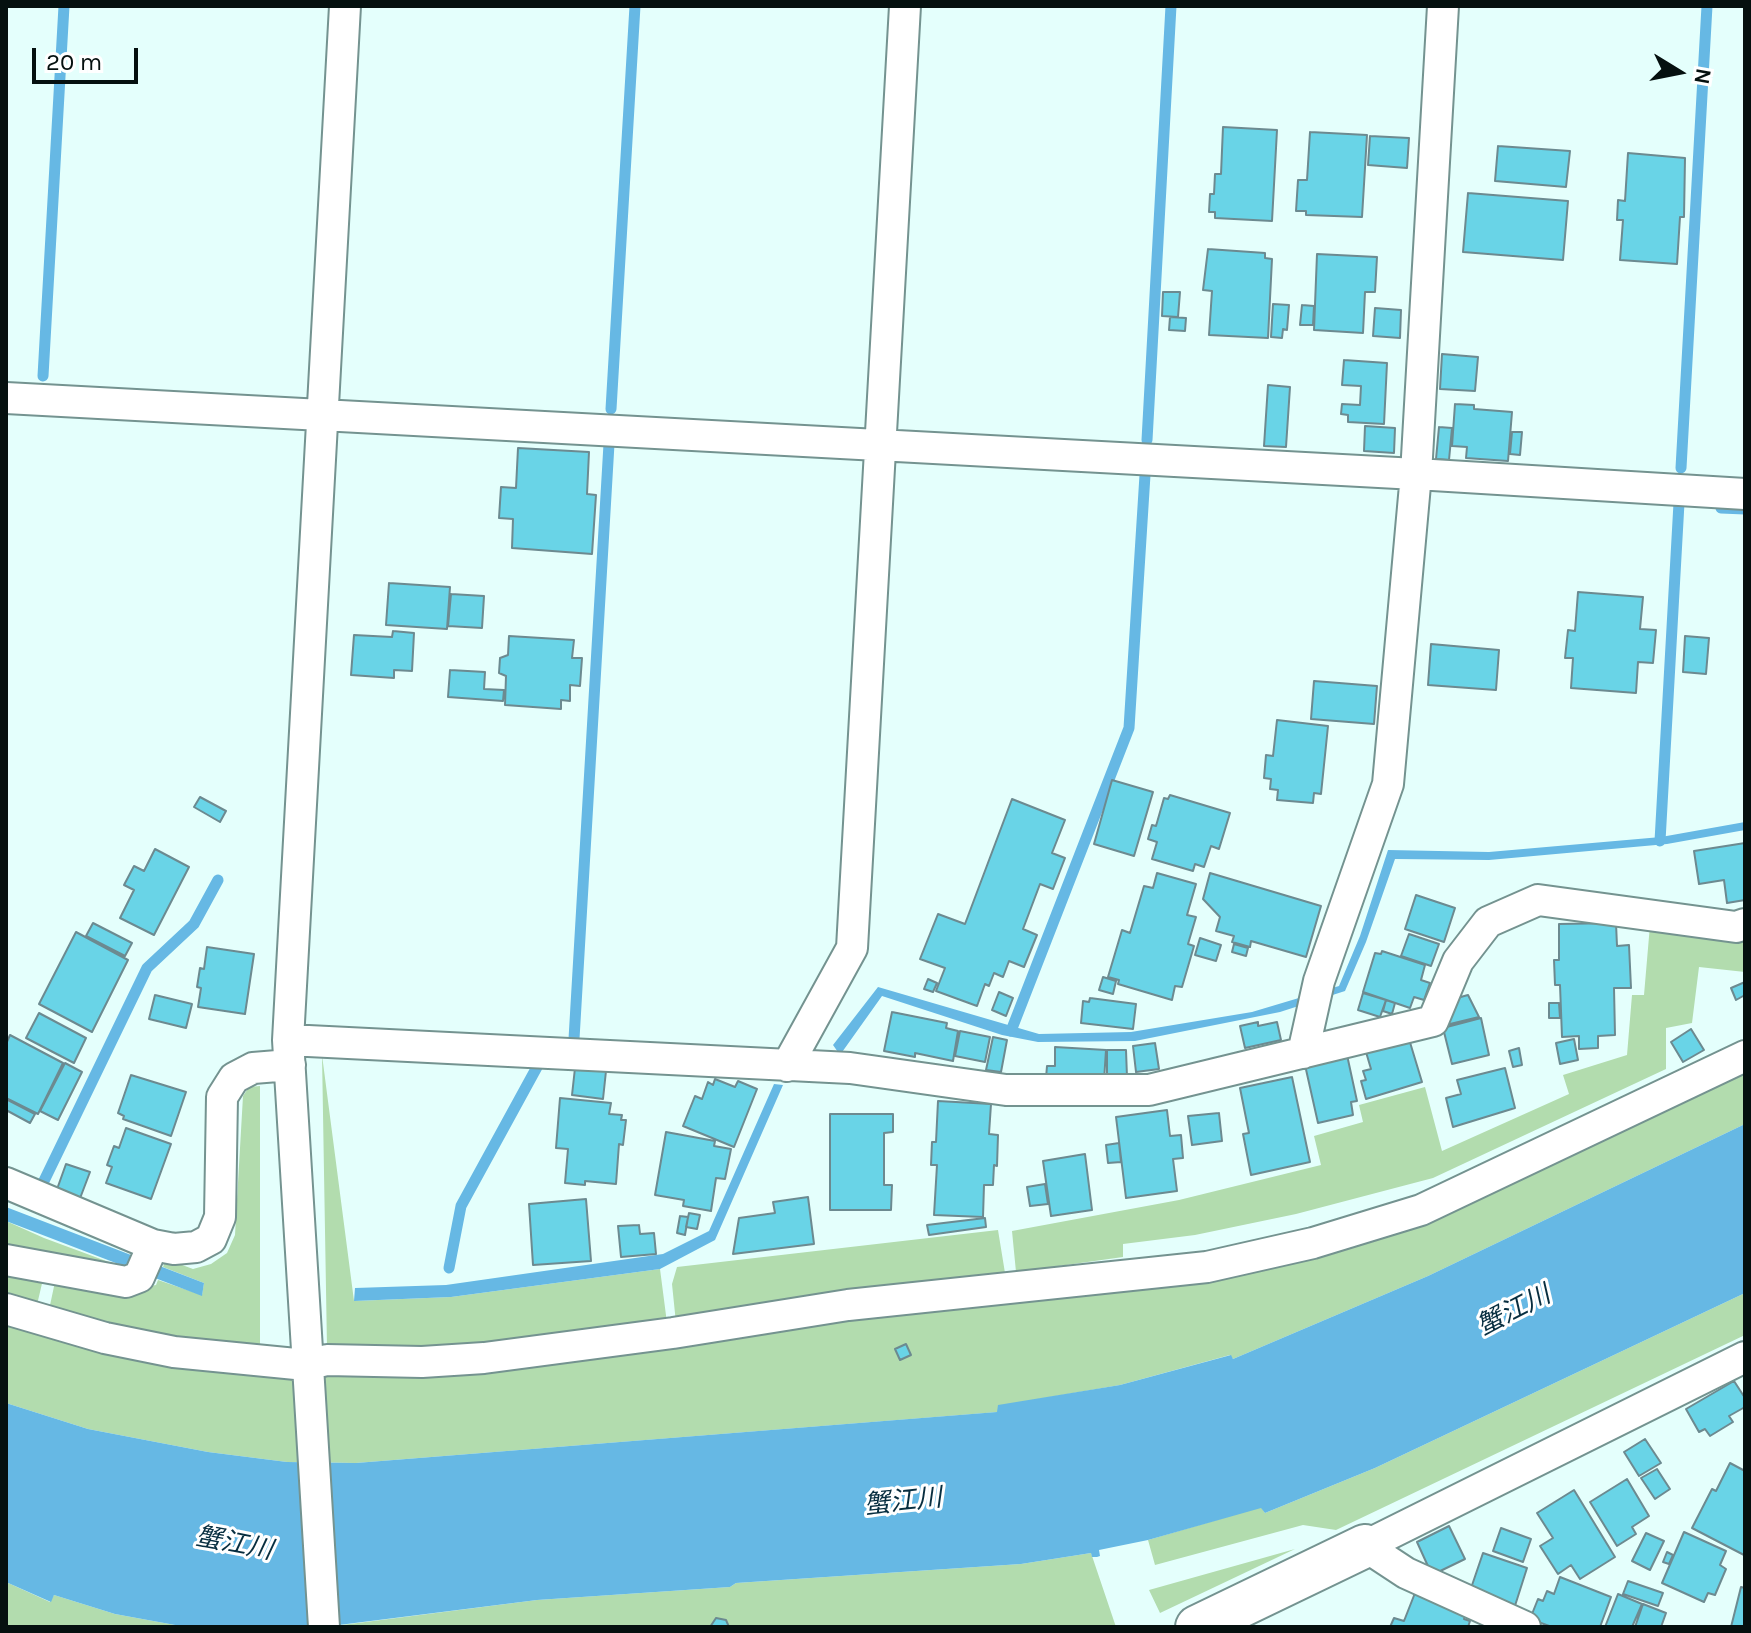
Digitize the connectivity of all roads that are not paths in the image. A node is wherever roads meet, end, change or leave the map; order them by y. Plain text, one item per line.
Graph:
1 (345, 6) edge
2 (905, 6) edge
3 (1443, 6) edge
4 (6, 398) edge
5 (321, 416) junction
6 (881, 445) junction
7 (1416, 474) junction
8 (1745, 494) edge
9 (1745, 924) edge
10 (289, 1052) junction
11 (1303, 1053) junction
12 (1745, 1056) edge
13 (787, 1066) junction
14 (6, 1183) edge
15 (147, 1259) junction
16 (6, 1260) edge
17 (6, 1309) edge
18 (1745, 1357) edge
19 (306, 1372) junction
20 (1365, 1546) junction
21 (324, 1627) edge
22 (1197, 1627) edge
23 (1525, 1627) edge

1 - 5 street
2 - 6 street
3 - 7 street
4 - 5 street
5 - 6 street
5 - 10 street
6 - 7 street
6 - 13 street
7 - 8 street
7 - 11 street
9 - 11 street
10 - 13 street
10 - 15 street
10 - 19 street
11 - 13 street
12 - 19 street
14 - 15 street
15 - 16 street
17 - 19 street
18 - 20 street
19 - 21 street
20 - 22 street
20 - 23 street

